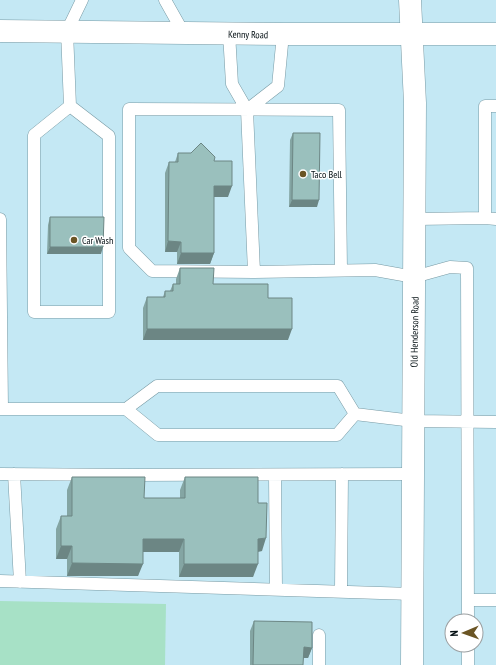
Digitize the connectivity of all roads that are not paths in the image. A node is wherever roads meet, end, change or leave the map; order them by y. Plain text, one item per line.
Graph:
1 (82, 0) edge
2 (165, 0) edge
3 (410, 0) edge
4 (0, 31) edge
5 (67, 31) junction
6 (183, 32) junction
7 (229, 33) junction
8 (283, 34) junction
9 (411, 34) junction
10 (496, 34) edge
11 (70, 106) junction
12 (491, 106) edge
13 (247, 110) junction
14 (491, 218) edge
15 (0, 219) edge
16 (415, 219) junction
17 (341, 270) junction
18 (254, 272) junction
19 (414, 277) junction
20 (1, 409) edge
21 (126, 409) junction
22 (355, 414) junction
23 (413, 421) junction
24 (468, 422) junction
25 (496, 422) edge
26 (0, 474) edge
27 (14, 474) junction
28 (342, 474) junction
29 (412, 474) junction
30 (275, 475) junction
31 (0, 581) edge
32 (20, 582) junction
33 (276, 589) junction
34 (341, 591) junction
35 (412, 594) junction
36 (468, 600) junction
37 (496, 600) edge
38 (468, 613) edge
39 (319, 635) dead end
40 (468, 653) edge
41 (319, 665) edge
42 (412, 665) edge
43 (468, 665) edge

1 - 5 lane
2 - 6 lane
3 - 9 street, Old Henderson Road
4 - 5 street, Kenny Road
5 - 6 street, Kenny Road
5 - 11 lane
6 - 7 street, Kenny Road
7 - 8 street, Kenny Road
7 - 13 lane
8 - 9 street, Kenny Road
8 - 13 lane
9 - 10 street, Kenny Road
9 - 16 street, Old Henderson Road
11 - 11 lane
12 - 14 lane
13 - 17 lane
13 - 18 lane
13 - 18 lane
14 - 16 lane
15 - 20 lane
16 - 19 street, Old Henderson Road
17 - 18 lane
17 - 19 lane
19 - 23 street, Old Henderson Road
19 - 24 lane
20 - 21 lane
21 - 22 lane
21 - 22 lane
22 - 23 lane
23 - 24 lane
23 - 29 street, Old Henderson Road
24 - 25 lane
24 - 36 lane
26 - 27 lane
27 - 30 lane
27 - 32 lane
28 - 29 lane
28 - 30 lane
28 - 34 lane
29 - 35 street, Old Henderson Road
30 - 33 lane
31 - 32 lane
32 - 33 lane
33 - 34 lane
34 - 35 lane
35 - 42 street, Old Henderson Road
36 - 37 lane
36 - 38 lane
39 - 41 lane
40 - 43 lane

